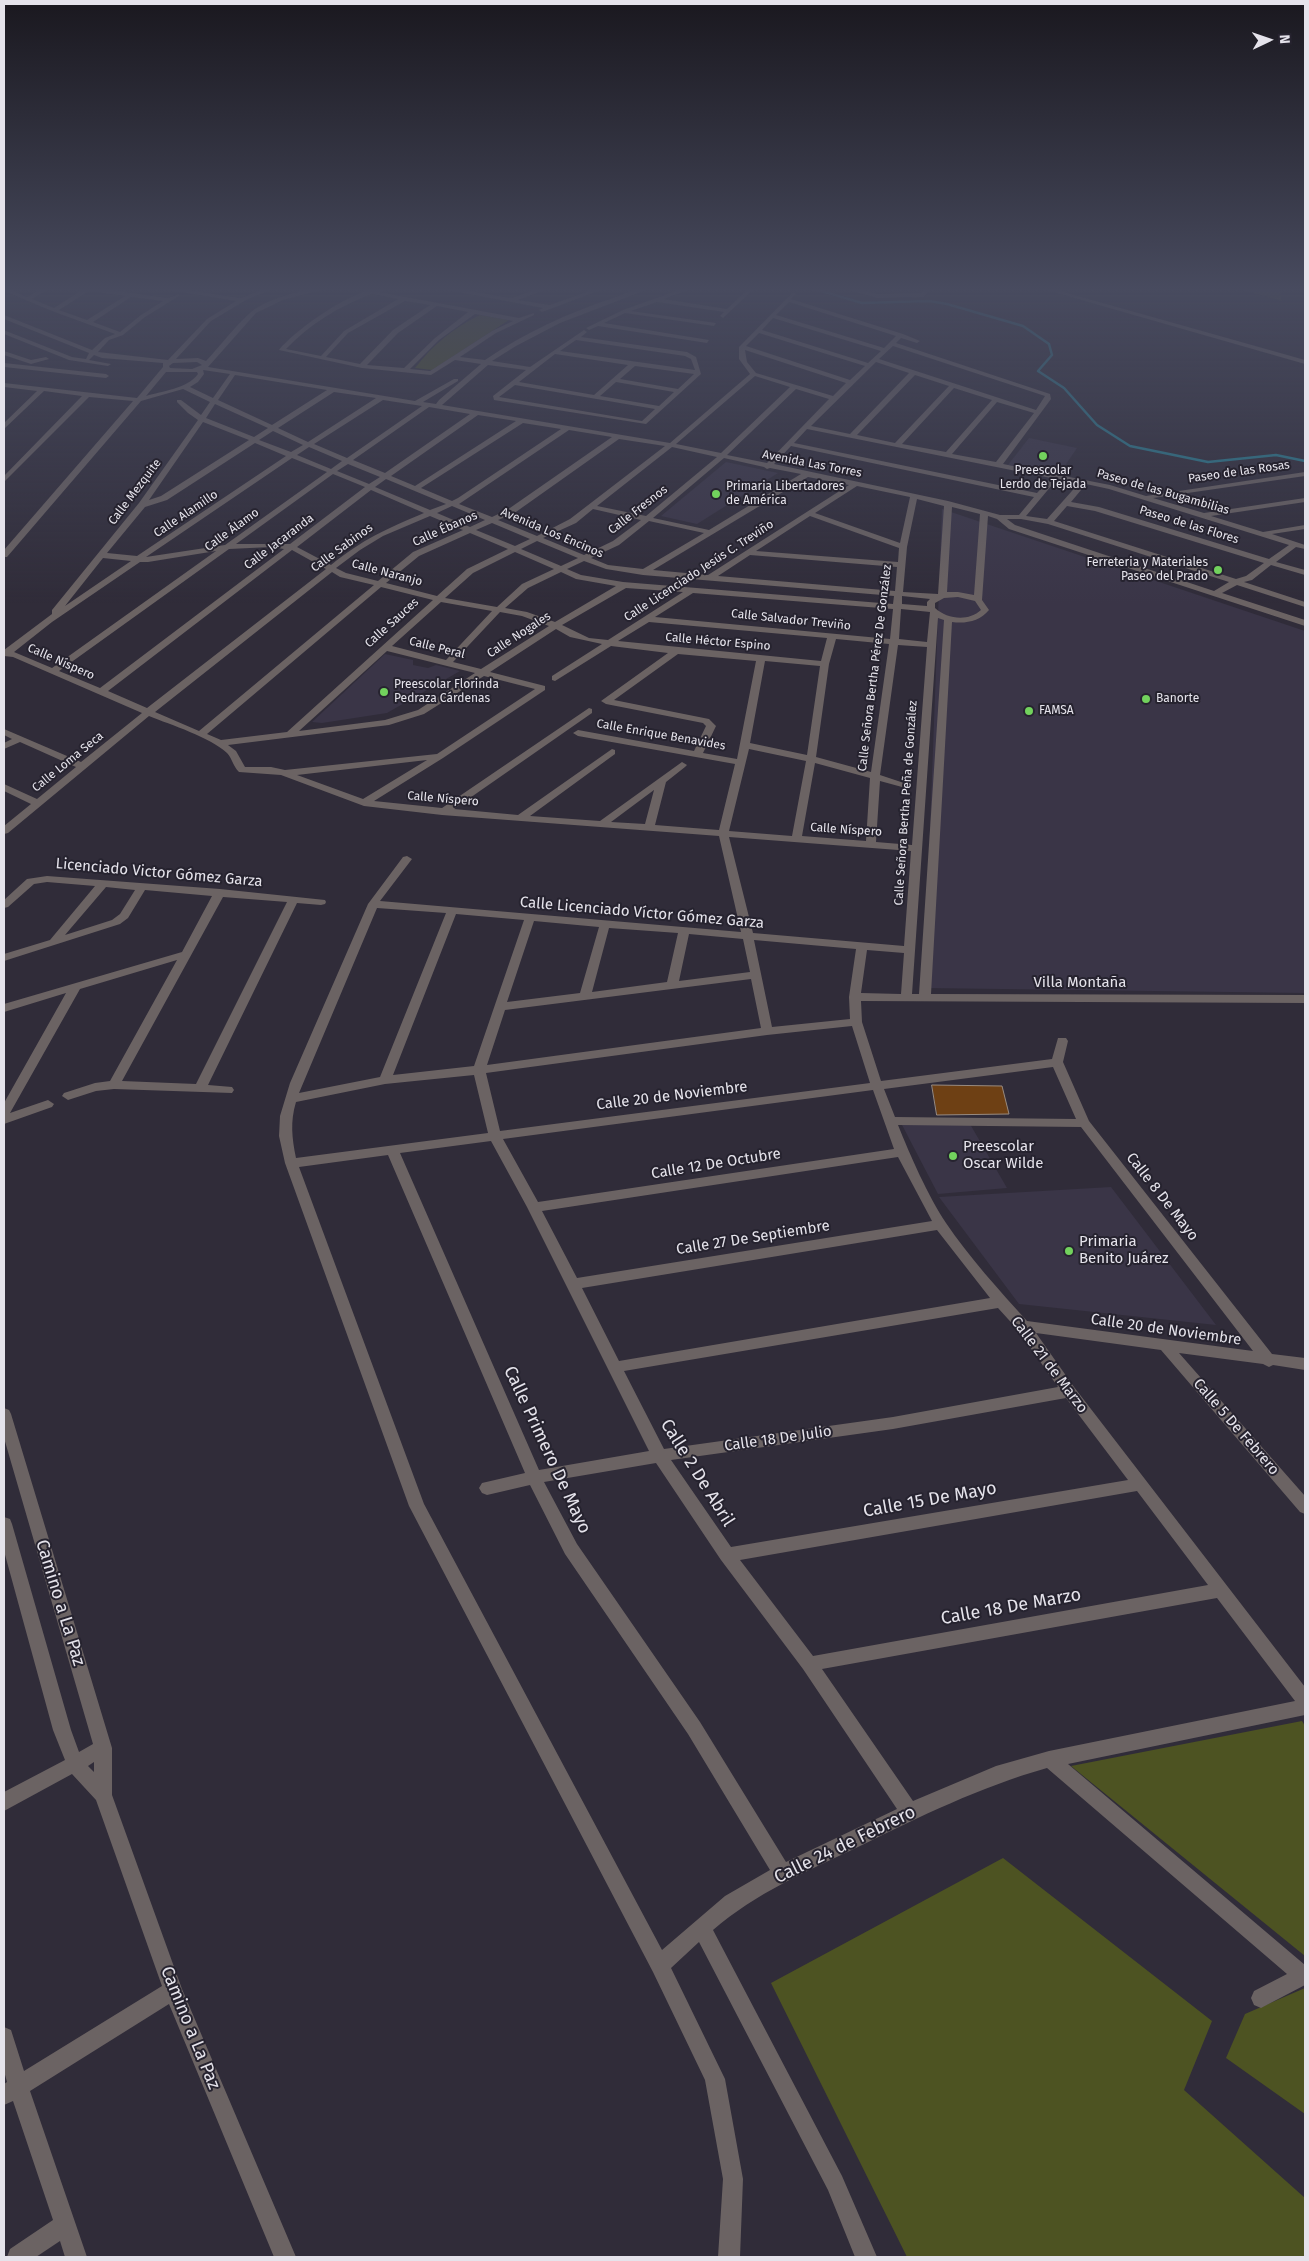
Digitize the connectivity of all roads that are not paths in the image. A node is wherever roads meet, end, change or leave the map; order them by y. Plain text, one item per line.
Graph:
1 (39, 393) edge
2 (75, 393) edge
3 (145, 393) edge
4 (165, 393) edge
5 (195, 393) edge
6 (220, 393) edge
7 (328, 393) edge
8 (347, 393) edge
9 (437, 393) edge
10 (452, 393) edge
11 (501, 393) edge
12 (569, 393) edge
13 (600, 393) edge
14 (679, 393) edge
15 (733, 393) edge
16 (788, 393) edge
17 (814, 393) edge
18 (839, 393) edge
19 (894, 393) edge
20 (946, 393) edge
21 (976, 393) edge
22 (1042, 393) edge
23 (88, 394) junction
24 (150, 397) junction
25 (595, 397) junction
26 (381, 398) junction
27 (834, 398) junction
28 (996, 399) junction
29 (138, 400) junction
30 (179, 401) junction
31 (214, 402) junction
32 (425, 402) junction
33 (441, 404) junction
34 (661, 408) junction
35 (1039, 413) junction
36 (475, 414) junction
37 (202, 419) junction
38 (521, 421) junction
39 (4, 427) edge
40 (806, 427) junction
41 (272, 429) junction
42 (566, 429) junction
43 (852, 436) junction
44 (617, 437) junction
45 (252, 440) junction
46 (790, 444) junction
47 (898, 444) junction
48 (309, 445) junction
49 (671, 446) junction
50 (948, 454) junction
51 (292, 456) junction
52 (721, 457) junction
53 (346, 460) junction
54 (999, 464) junction
55 (767, 467) junction
56 (330, 471) junction
57 (805, 474) junction
58 (1305, 474) edge
59 (385, 476) junction
60 (1056, 476) junction
61 (4, 480) edge
62 (1084, 482) junction
63 (855, 484) junction
64 (370, 487) junction
65 (416, 488) junction
66 (914, 496) junction
67 (1040, 496) junction
68 (1145, 496) junction
69 (1305, 500) edge
70 (948, 503) junction
71 (1065, 503) junction
72 (452, 504) junction
73 (142, 505) junction
74 (593, 507) junction
75 (428, 513) junction
76 (984, 513) junction
77 (808, 514) junction
78 (1204, 515) junction
79 (1000, 517) junction
80 (1021, 517) junction
81 (648, 518) junction
82 (494, 520) junction
83 (1049, 522) junction
84 (1305, 527) edge
85 (469, 530) junction
86 (710, 532) junction
87 (1262, 533) junction
88 (536, 539) junction
89 (1295, 544) junction
90 (231, 546) junction
91 (292, 547) junction
92 (903, 547) junction
93 (1305, 547) edge
94 (513, 549) junction
95 (750, 553) junction
96 (4, 555) edge
97 (100, 556) junction
98 (583, 558) junction
99 (139, 560) junction
100 (1270, 562) junction
101 (901, 565) junction
102 (332, 568) junction
103 (559, 569) junction
104 (644, 572) junction
105 (1305, 573) edge
106 (712, 577) junction
107 (1243, 582) junction
108 (381, 584) junction
109 (623, 585) junction
110 (691, 591) junction
111 (899, 594) junction
112 (1214, 594) junction
113 (940, 596) junction
114 (1226, 598) junction
115 (438, 599) junction
116 (978, 600) junction
117 (1305, 604) edge
118 (896, 608) junction
119 (499, 609) junction
120 (932, 610) junction
121 (648, 618) junction
122 (948, 618) junction
123 (49, 620) junction
124 (1305, 624) edge
125 (556, 625) junction
126 (832, 637) junction
127 (894, 642) junction
128 (609, 644) junction
129 (932, 645) junction
130 (384, 647) junction
131 (676, 651) junction
132 (6, 653) edge
133 (761, 658) junction
134 (446, 664) junction
135 (825, 664) junction
136 (52, 672) junction
137 (484, 672) junction
138 (555, 678) dead end
139 (100, 693) junction
140 (589, 712) dead end
141 (147, 713) junction
142 (4, 732) edge
143 (201, 734) junction
144 (578, 734) dead end
145 (289, 735) junction
146 (19, 739) junction
147 (220, 743) junction
148 (745, 745) junction
149 (4, 746) edge
150 (612, 752) dead end
151 (698, 754) junction
152 (440, 756) junction
153 (811, 760) junction
154 (740, 762) junction
155 (682, 765) dead end
156 (82, 766) junction
157 (284, 773) junction
158 (875, 777) junction
159 (661, 782) junction
160 (902, 784) dead end
161 (4, 787) edge
162 (38, 803) junction
163 (364, 804) junction
164 (442, 812) junction
165 (520, 818) junction
166 (602, 824) junction
167 (649, 828) junction
168 (4, 831) edge
169 (723, 833) junction
170 (796, 838) junction
171 (871, 844) junction
172 (917, 848) junction
173 (407, 860) dead end
174 (103, 884) junction
175 (142, 887) junction
176 (220, 892) junction
177 (293, 901) junction
178 (321, 902) dead end
179 (373, 904) junction
180 (4, 905) edge
181 (452, 911) junction
182 (912, 912) junction
183 (930, 914) junction
184 (530, 918) junction
185 (605, 924) junction
186 (684, 931) junction
187 (748, 937) junction
188 (55, 940) junction
189 (862, 946) junction
190 (910, 950) junction
191 (186, 954) junction
192 (4, 958) edge
193 (756, 975) junction
194 (76, 986) junction
195 (672, 986) junction
196 (585, 996) junction
197 (855, 997) junction
198 (906, 997) junction
199 (925, 997) junction
200 (1305, 999) edge
201 (499, 1007) junction
202 (4, 1008) edge
203 (856, 1022) junction
204 (767, 1031) junction
205 (1062, 1041) dead end
206 (1058, 1062) junction
207 (479, 1070) junction
208 (385, 1080) junction
209 (114, 1085) junction
210 (877, 1086) junction
211 (200, 1089) junction
212 (228, 1090) dead end
213 (68, 1096) dead end
214 (291, 1099) junction
215 (48, 1104) dead end
216 (4, 1113) edge
217 (4, 1120) edge
218 (892, 1120) junction
219 (1084, 1123) junction
220 (495, 1136) junction
221 (392, 1150) junction
222 (902, 1152) junction
223 (291, 1162) junction
224 (534, 1207) junction
225 (940, 1225) junction
226 (572, 1284) junction
227 (1001, 1302) junction
228 (1022, 1326) junction
229 (1166, 1347) junction
230 (1269, 1361) junction
231 (1305, 1364) edge
232 (615, 1367) junction
233 (1069, 1391) junction
234 (4, 1414) edge
235 (659, 1455) junction
236 (534, 1477) junction
237 (1140, 1484) junction
238 (487, 1488) dead end
239 (1305, 1507) edge
240 (4, 1524) edge
241 (727, 1555) junction
242 (1221, 1590) junction
243 (809, 1664) junction
244 (1305, 1700) edge
245 (1305, 1707) edge
246 (103, 1748) junction
247 (1049, 1759) junction
248 (75, 1764) junction
249 (103, 1794) junction
250 (4, 1802) edge
251 (910, 1812) junction
252 (783, 1874) junction
253 (702, 1928) junction
254 (660, 1964) junction
255 (1305, 1976) edge
256 (173, 1990) junction
257 (1261, 1998) dead end
258 (4, 2037) edge
259 (11, 2090) edge
260 (64, 2225) junction
261 (18, 2257) edge
262 (76, 2257) edge
263 (286, 2257) edge
264 (729, 2257) edge
265 (866, 2257) edge

1 - 39 street
2 - 23 street
3 - 29 street
4 - 24 street
5 - 31 street, Avenida Los Encinos
6 - 31 street, Calle Mezquite
7 - 41 street
8 - 26 street, Avenida Las Torres
9 - 32 street, Calle Álamo
10 - 33 street
11 - 34 street
12 - 25 street
13 - 25 street
14 - 34 street
15 - 49 street, Calle Sauces
16 - 52 street, Calle Fresnos
17 - 27 street
18 - 27 street
19 - 43 street
20 - 47 street
21 - 28 street
22 - 35 street
23 - 29 street
23 - 61 street
24 - 29 street
24 - 30 street
25 - 34 street
26 - 32 street, Avenida Las Torres
26 - 48 street, Calle Alamillo
27 - 40 street
28 - 35 street
28 - 50 street
29 - 96 street
30 - 31 street
30 - 37 street, Avenida Los Encinos
31 - 37 street, Calle Mezquite
31 - 41 street, Avenida Los Encinos
32 - 33 street, Avenida Las Torres
32 - 53 street, Calle Álamo
33 - 36 street, Avenida Las Torres
35 - 54 street
36 - 38 street, Avenida Las Torres
36 - 59 street, Calle Jacaranda
37 - 45 street, Avenida Los Encinos
37 - 73 street, Calle Mezquite
38 - 42 street, Avenida Las Torres
38 - 65 street
40 - 43 street, Paseo de las Bugambilias
40 - 46 street
41 - 45 street
41 - 48 street, Avenida Los Encinos
42 - 44 street, Avenida Las Torres
42 - 72 street, Calle Sabinos
43 - 47 street, Paseo de las Bugambilias
44 - 49 street, Avenida Las Torres
44 - 82 street, Calle Ébanos
45 - 51 street, Avenida Los Encinos
45 - 73 street
46 - 55 street
46 - 67 street
47 - 50 street, Paseo de las Bugambilias
48 - 51 street, Calle Alamillo
48 - 53 street, Avenida Los Encinos
49 - 52 street, Avenida Las Torres
49 - 74 street, Calle Sauces
50 - 54 street, Paseo de las Bugambilias
51 - 56 street, Avenida Los Encinos
51 - 99 street, Calle Alamillo
52 - 55 street, Avenida Las Torres
52 - 81 street, Calle Fresnos
53 - 56 street, Calle Álamo
53 - 59 street, Avenida Los Encinos
54 - 60 street, Paseo de las Bugambilias
55 - 57 street, Avenida Las Torres
56 - 64 street, Avenida Los Encinos
56 - 90 street, Calle Álamo
57 - 63 street, Avenida Las Torres
57 - 86 street, Calle Nogales
58 - 68 street, Paseo de las Rosas
59 - 64 street, Calle Jacaranda
59 - 65 street, Avenida Los Encinos
60 - 62 street, Paseo de las Bugambilias
60 - 67 street
62 - 68 street, Paseo de las Bugambilias
62 - 71 street
63 - 66 street, Avenida Las Torres
63 - 77 street, Calle Licenciado Jesús C. Treviño
64 - 75 street, Avenida Los Encinos
64 - 91 street, Calle Jacaranda
65 - 72 street, Avenida Los Encinos
66 - 70 street, Avenida Las Torres
66 - 92 street, Calle Señora Bertha Pérez De González
67 - 80 street
68 - 78 street, Paseo de las Bugambilias
69 - 78 street
70 - 76 street, Avenida Las Torres
70 - 113 street
71 - 83 street
71 - 100 street, Paseo de las Flores
72 - 75 street, Calle Sabinos
72 - 82 street, Avenida Los Encinos
73 - 97 street, Calle Mezquite
74 - 81 street
74 - 88 street, Calle Sauces
75 - 85 street, Avenida Los Encinos
75 - 102 street, Calle Sabinos
76 - 79 street, Avenida Las Torres
76 - 116 street
77 - 92 street
77 - 95 street, Calle Licenciado Jesús C. Treviño
78 - 87 street, Paseo de las Bugambilias
79 - 80 street, Avenida Las Torres
79 - 112 street, Avenida Las Torres
80 - 83 street, Avenida Las Torres
81 - 86 street
81 - 98 street, Calle Fresnos
82 - 85 street, Calle Ébanos
82 - 88 street, Avenida Los Encinos
83 - 107 street, Avenida Las Torres
84 - 87 street
85 - 94 street, Avenida Los Encinos
85 - 108 street, Calle Ébanos
86 - 104 street, Calle Nogales
87 - 89 street, Paseo de las Bugambilias
88 - 94 street, Calle Sauces
88 - 98 street, Avenida Los Encinos
89 - 93 street, Paseo de las Bugambilias
89 - 100 street
90 - 91 street, Calle Naranjo
90 - 99 street, Calle Naranjo
90 - 136 street, Calle Álamo
91 - 102 street, Calle Naranjo
91 - 139 street, Calle Jacaranda
92 - 101 street, Calle Señora Bertha Pérez De González
94 - 103 street, Avenida Los Encinos
94 - 115 street, Calle Sauces
95 - 101 street
95 - 106 street, Calle Licenciado Jesús C. Treviño
97 - 99 street, Calle Naranjo
97 - 123 street, Calle Mezquite
98 - 103 street, Calle Fresnos
98 - 104 street, Avenida Los Encinos
99 - 123 street, Calle Alamillo
100 - 105 street, Paseo de las Flores
100 - 107 street
101 - 111 street, Calle Señora Bertha Pérez De González
102 - 108 street, Calle Naranjo
102 - 141 street, Calle Sabinos
103 - 109 street, Avenida Los Encinos
103 - 119 street, Calle Fresnos
104 - 106 street, Avenida Los Encinos
104 - 109 street, Calle Nogales
106 - 110 street, Calle Licenciado Jesús C. Treviño
106 - 111 street, Avenida Los Encinos
107 - 112 street
107 - 114 street
107 - 117 street, Avenida Las Torres
108 - 115 street, Calle Naranjo
108 - 143 street, Calle Ébanos
109 - 110 street, Avenida Los Encinos
109 - 125 street, Calle Nogales
110 - 118 street, Avenida Los Encinos
110 - 121 street, Calle Licenciado Jesús C. Treviño
111 - 113 street, Avenida Los Encinos
111 - 118 street, Calle Señora Bertha Pérez De González
112 - 114 street, Avenida Las Torres
113 - 116 street, Avenida Los Encinos
113 - 120 street
114 - 124 street, Avenida Las Torres
115 - 119 street, Calle Naranjo
115 - 130 street, Calle Sauces
116 - 122 street
118 - 120 street, Avenida Los Encinos
118 - 127 street, Calle Señora Bertha Pérez De González
119 - 125 street, Calle Naranjo
119 - 134 street, Calle Fresnos
120 - 122 street
120 - 129 street, Calle Señora Bertha Peña de González
121 - 126 street, Calle Salvador Treviño
121 - 128 street, Calle Licenciado Jesús C. Treviño
122 - 183 street
123 - 132 street, Calle Alamillo
125 - 128 street, Calle Naranjo
125 - 137 street, Calle Nogales
126 - 127 street, Calle Salvador Treviño
126 - 135 street
127 - 129 street, Calle Salvador Treviño
127 - 158 street, Calle Señora Bertha Pérez De González
128 - 131 street, Calle Héctor Espino
128 - 138 street, Calle Licenciado Jesús C. Treviño
129 - 172 street, Calle Señora Bertha Peña de González
130 - 134 street, Calle Peral
130 - 145 street, Calle Sauces
131 - 133 street, Calle Héctor Espino
131 - 151 street
132 - 136 street, Calle Níspero
133 - 135 street, Calle Héctor Espino
133 - 148 street
134 - 137 street, Calle Peral
135 - 153 street
136 - 139 street, Calle Níspero
137 - 145 street, Calle Nogales
137 - 152 street, Calle Peral
139 - 141 street, Calle Níspero
140 - 164 street
141 - 143 street, Calle Níspero
141 - 156 street, Calle Loma Seca
142 - 146 street
143 - 147 street, Calle Níspero
144 - 151 street, Calle Enrique Benavides
145 - 147 street, Calle Nogales
146 - 149 street
146 - 156 street
147 - 157 street, Calle Níspero
148 - 153 street
148 - 154 street
150 - 165 street
151 - 154 street, Calle Enrique Benavides
152 - 157 street
152 - 163 street
153 - 158 street
153 - 170 street
154 - 169 street
155 - 159 street
156 - 162 street, Calle Loma Seca
157 - 163 street, Calle Níspero
158 - 160 street
158 - 171 street, Calle Señora Bertha Pérez De González
159 - 166 street
159 - 167 street
161 - 162 street
162 - 168 street, Calle Loma Seca
163 - 164 street, Calle Níspero
164 - 165 street, Calle Níspero
165 - 166 street, Calle Níspero
166 - 167 street, Calle Níspero
167 - 169 street, Calle Níspero
169 - 170 street, Calle Níspero
169 - 187 street
170 - 171 street, Calle Níspero
171 - 172 street, Calle Níspero
172 - 182 street, Calle Señora Bertha Peña de González
173 - 179 street
174 - 175 street, Licenciado Victor Gómez Garza
174 - 180 street, Licenciado Victor Gómez Garza
174 - 188 street
175 - 176 street, Licenciado Victor Gómez Garza
175 - 188 street
176 - 177 street, Licenciado Victor Gómez Garza
176 - 191 street
177 - 178 street, Licenciado Victor Gómez Garza
177 - 211 street
179 - 181 street, Calle Licenciado Víctor Gómez Garza
179 - 214 street
181 - 184 street, Calle Licenciado Víctor Gómez Garza
181 - 208 street
182 - 183 street
182 - 190 street, Calle Señora Bertha Peña de González
183 - 199 street
184 - 185 street, Calle Licenciado Víctor Gómez Garza
184 - 201 street
185 - 186 street, Calle Licenciado Víctor Gómez Garza
185 - 196 street
186 - 187 street, Calle Licenciado Víctor Gómez Garza
186 - 195 street
187 - 189 street, Calle Licenciado Víctor Gómez Garza
187 - 193 street
188 - 192 street
189 - 190 street, Calle Licenciado Víctor Gómez Garza
189 - 197 street
190 - 198 street, Calle Señora Bertha Peña de González
191 - 194 street
191 - 209 street
193 - 195 street
193 - 204 street
194 - 202 street
194 - 216 street
195 - 196 street
196 - 201 street
197 - 198 street, Villa Montaña
197 - 203 street, Calle 21 de Marzo
198 - 199 street, Villa Montaña
199 - 200 street, Villa Montaña
201 - 207 street
203 - 204 street
203 - 210 street, Calle 21 de Marzo
204 - 207 street
205 - 206 street
206 - 210 street, Calle 20 de Noviembre
206 - 219 street, Calle 8 De Mayo
207 - 208 street
207 - 220 street, Calle 2 De Abril
208 - 214 street
209 - 211 street
209 - 213 street
210 - 218 street, Calle 21 de Marzo
210 - 220 street, Calle 20 de Noviembre
211 - 212 street
214 - 223 street
215 - 217 street
218 - 219 street
218 - 222 street, Calle 21 de Marzo
219 - 230 street, Calle 8 De Mayo
220 - 221 street, Calle 20 de Noviembre
220 - 224 street, Calle 2 De Abril
221 - 223 street, Calle 20 de Noviembre
221 - 236 street, Calle Primero De Mayo
222 - 224 street, Calle 12 De Octubre
222 - 225 street, Calle 21 de Marzo
223 - 254 street
224 - 226 street, Calle 2 De Abril
225 - 226 street, Calle 27 De Septiembre
225 - 227 street, Calle 21 de Marzo
226 - 232 street, Calle 2 De Abril
227 - 228 street, Calle 21 de Marzo
227 - 232 street
228 - 229 street, Calle 20 de Noviembre
228 - 233 street, Calle 21 de Marzo
229 - 230 street, Calle 20 de Noviembre
229 - 239 street, Calle 5 De Febrero
230 - 231 street, Calle 20 de Noviembre
232 - 235 street, Calle 2 De Abril
233 - 235 street, Calle 18 De Julio
233 - 237 street, Calle 21 de Marzo
234 - 246 street, Camino a La Paz
235 - 236 street, Calle 18 De Julio
235 - 241 street, Calle 2 De Abril
236 - 238 street, Calle 18 De Julio
236 - 252 street, Calle Primero De Mayo
237 - 241 street, Calle 15 De Mayo
237 - 242 street, Calle 21 de Marzo
240 - 248 street, Camino a La Paz
241 - 243 street, Calle 2 De Abril
242 - 243 street, Calle 18 De Marzo
242 - 244 street, Calle 21 de Marzo
243 - 251 street, Calle 2 De Abril
245 - 247 street, Calle 24 de Febrero
246 - 248 street
246 - 249 street, Camino a La Paz
247 - 251 street, Calle 24 de Febrero
247 - 255 street
248 - 249 street, Camino a La Paz
248 - 250 street
249 - 256 street, Camino a La Paz
251 - 252 street, Calle 24 de Febrero
252 - 253 street, Calle 24 de Febrero
253 - 254 street, Calle 24 de Febrero
253 - 265 street
254 - 264 street
255 - 257 street
256 - 259 street
256 - 263 street, Camino a La Paz
258 - 259 street
259 - 260 street
260 - 261 street
260 - 262 street

